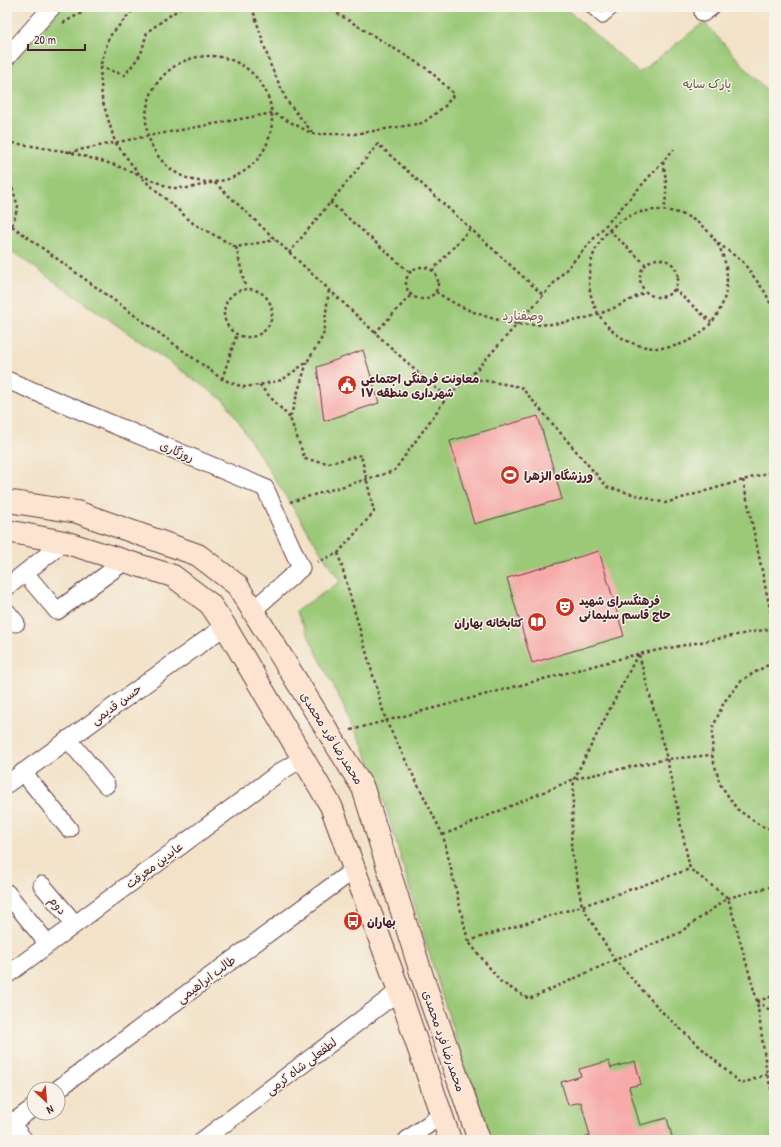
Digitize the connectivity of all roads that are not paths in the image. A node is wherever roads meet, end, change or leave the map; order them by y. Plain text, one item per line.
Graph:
1 (52, 7) edge
2 (588, 7) edge
3 (616, 7) edge
4 (7, 57) edge
5 (7, 380) edge
6 (7, 501) edge
7 (7, 531) edge
8 (64, 542) junction
9 (125, 561) junction
10 (25, 573) junction
11 (7, 588) edge
12 (253, 610) junction
13 (225, 626) junction
14 (68, 739) junction
15 (302, 758) junction
16 (23, 772) junction
17 (7, 784) edge
18 (106, 785) dead end
19 (69, 830) dead end
20 (355, 870) junction
21 (42, 885) dead end
22 (7, 893) edge
23 (75, 924) junction
24 (48, 944) junction
25 (7, 975) edge
26 (399, 991) junction
27 (66, 1084) edge
28 (26, 1111) edge
29 (441, 1115) junction
30 (9, 1121) edge
31 (24, 1140) edge
32 (203, 1140) edge
33 (407, 1140) edge
34 (450, 1140) edge
35 (479, 1140) edge

1 - 4 street
2 - 3 lane
5 - 12 street, روزگاری
6 - 12 main road, محمدرضا فرد محمدی
7 - 8 main road
8 - 9 main road
8 - 10 street
9 - 10 street
9 - 13 main road
10 - 11 street
12 - 35 main road, محمدرضا فرد محمدی
13 - 14 street, حسن قدیمی
13 - 15 main road
14 - 16 street, حسن قدیمی
14 - 18 street
15 - 20 main road
15 - 23 street, عابدین معرفت
16 - 17 street, حسن قدیمی
16 - 19 street
20 - 26 main road
20 - 27 street, طالب ابراهیمی
21 - 23 street, دوم
22 - 24 street
23 - 24 street, عابدین معرفت
24 - 25 street, عابدین معرفت
26 - 29 main road
26 - 32 street, لطفعلی شاه کرمی
28 - 30 street
29 - 33 street
29 - 34 main road
30 - 31 street

